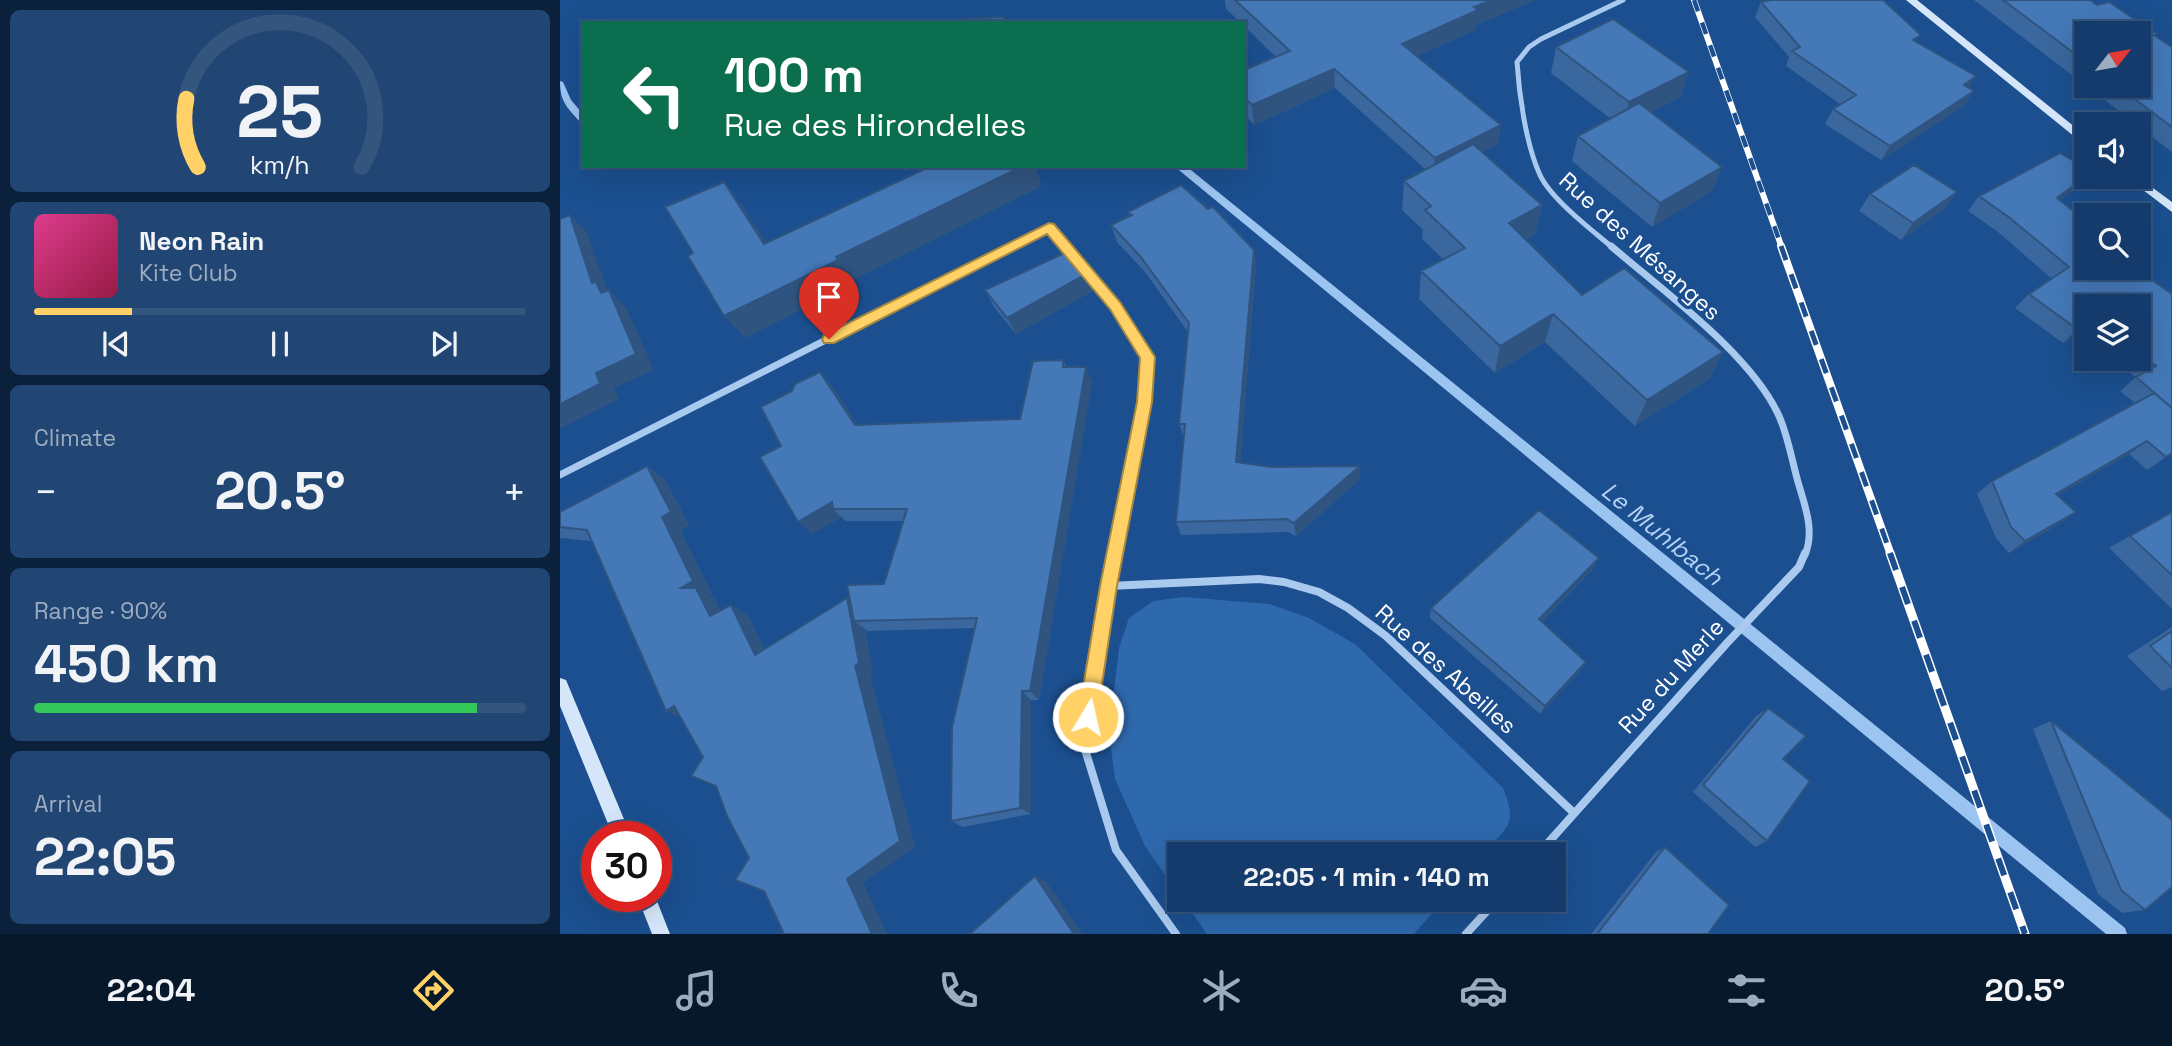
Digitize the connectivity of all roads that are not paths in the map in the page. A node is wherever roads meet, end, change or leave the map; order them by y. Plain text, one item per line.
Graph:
1 (1623, 0) edge
2 (1911, 0) edge
3 (2074, 132) edge
4 (2147, 189) edge
5 (2172, 208) edge
6 (560, 475) edge
7 (1808, 515) joint
8 (1109, 586) junction
9 (560, 686) edge
10 (1574, 813) junction
11 (616, 821) edge
12 (1549, 842) edge
13 (652, 912) edge
14 (1486, 912) edge
15 (661, 934) edge
16 (1176, 934) edge
17 (1466, 934) edge

1 - 7 street, Rue des Mésanges
2 - 3 main road
4 - 5 main road
6 - 8 street
7 - 10 street, Rue du Merle
8 - 10 street, Rue des Abeilles
8 - 16 street
9 - 11 main road
10 - 12 street, Rue du Merle
13 - 15 main road
14 - 17 street

